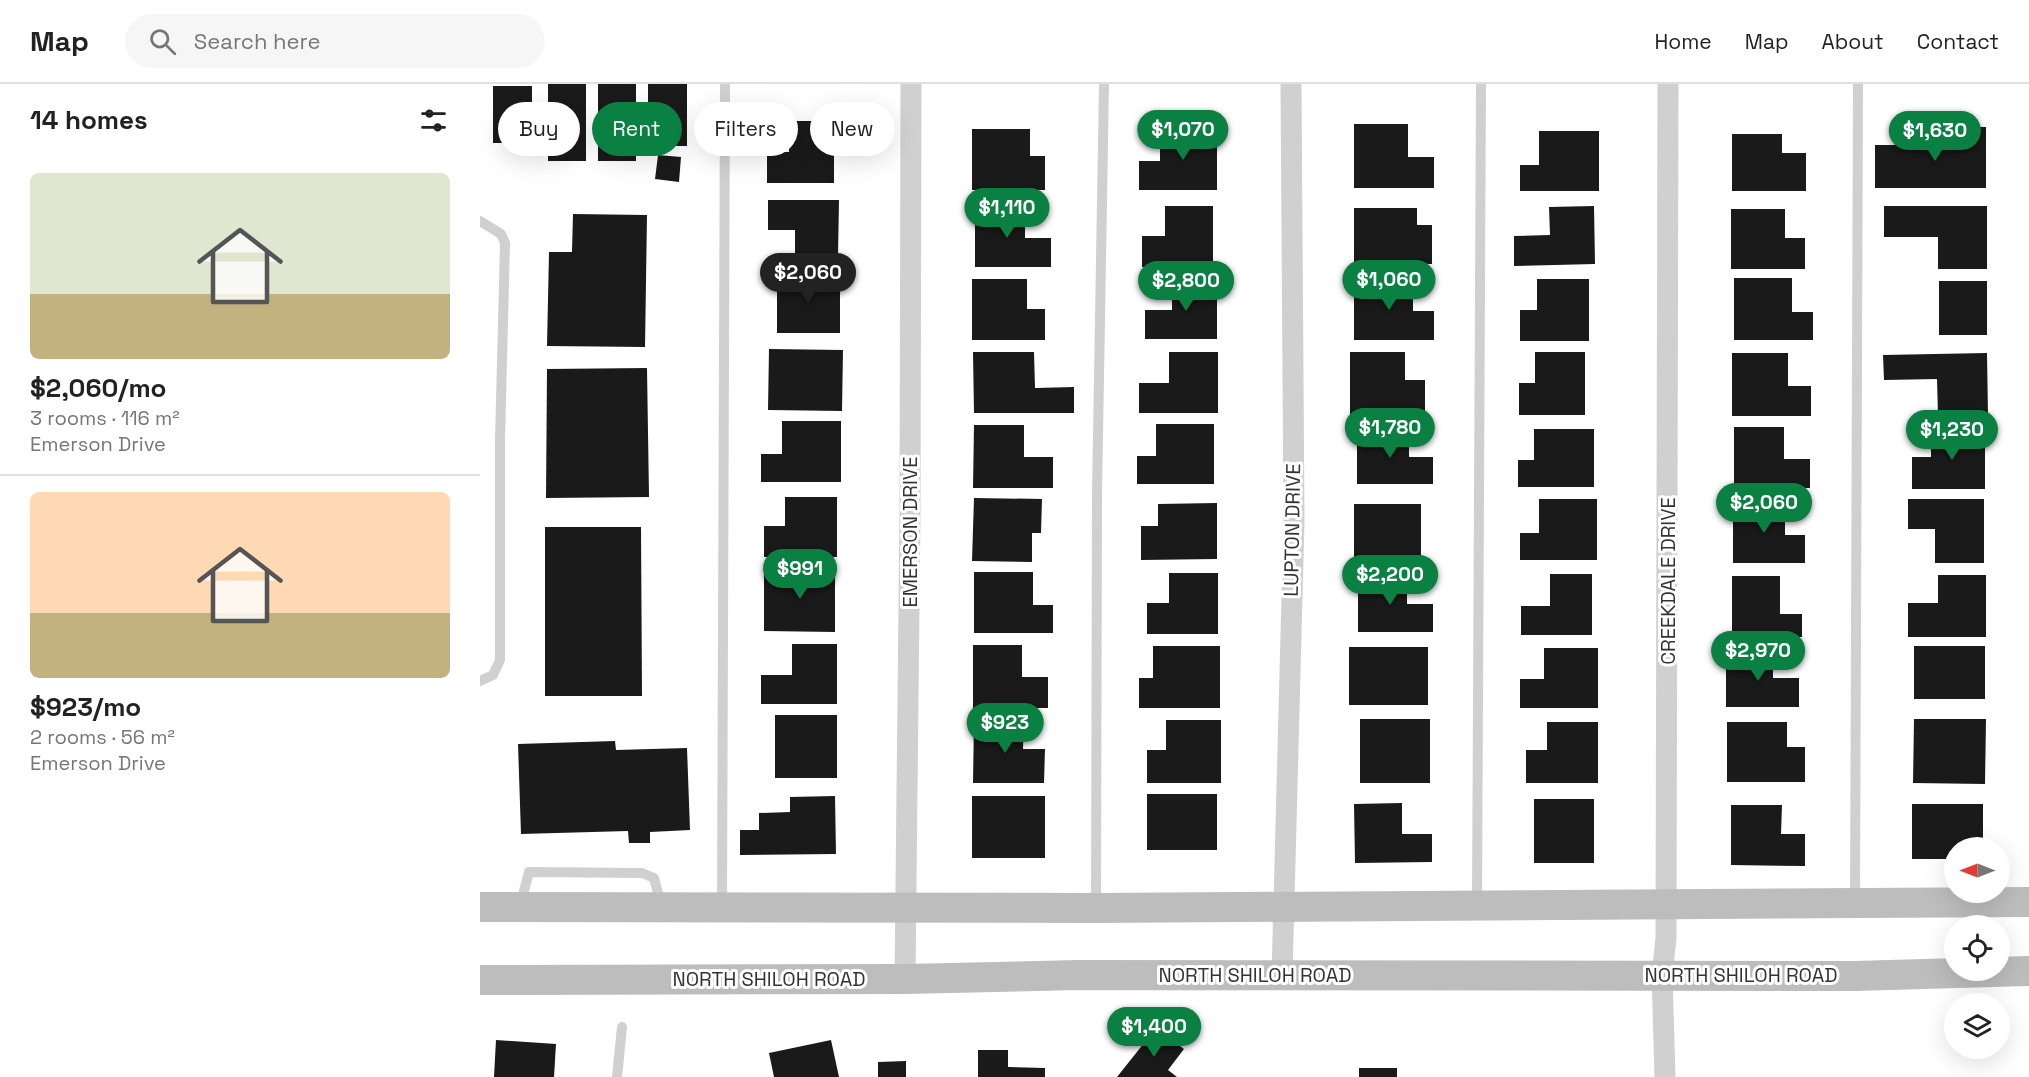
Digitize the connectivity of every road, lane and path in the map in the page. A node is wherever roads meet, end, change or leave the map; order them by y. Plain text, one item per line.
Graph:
1 (725, 84) edge
2 (911, 84) edge
3 (1104, 84) edge
4 (1291, 84) edge
5 (1481, 84) edge
6 (1668, 84) edge
7 (1858, 84) edge
8 (480, 221) edge
9 (480, 681) edge
10 (2029, 902) edge
11 (1666, 903) junction
12 (1855, 903) junction
13 (1477, 904) junction
14 (1283, 905) junction
15 (480, 907) edge
16 (722, 908) junction
17 (906, 908) junction
18 (1096, 908) junction
19 (2029, 971) edge
20 (1662, 974) junction
21 (1282, 976) junction
22 (905, 979) junction
23 (480, 980) edge
24 (622, 1027) dead end
25 (617, 1077) edge
26 (1665, 1077) edge

1 - 16 lane
2 - 17 street, EMERSON DRIVE
3 - 18 lane
4 - 14 street, LUPTON DRIVE
5 - 13 lane
6 - 11 street, CREEKDALE DRIVE
7 - 12 lane
8 - 9 lane
10 - 12 main road
11 - 12 main road
11 - 13 main road
11 - 20 street, CREEKDALE DRIVE
13 - 14 main road
14 - 18 main road
14 - 21 street, LUPTON DRIVE
15 - 16 main road
16 - 17 main road
17 - 18 main road
17 - 22 street, EMERSON DRIVE
19 - 20 main road, NORTH SHILOH ROAD
20 - 21 main road, NORTH SHILOH ROAD
20 - 26 street, CREEKDALE DRIVE
21 - 22 main road, NORTH SHILOH ROAD
22 - 23 main road, NORTH SHILOH ROAD
24 - 25 lane

